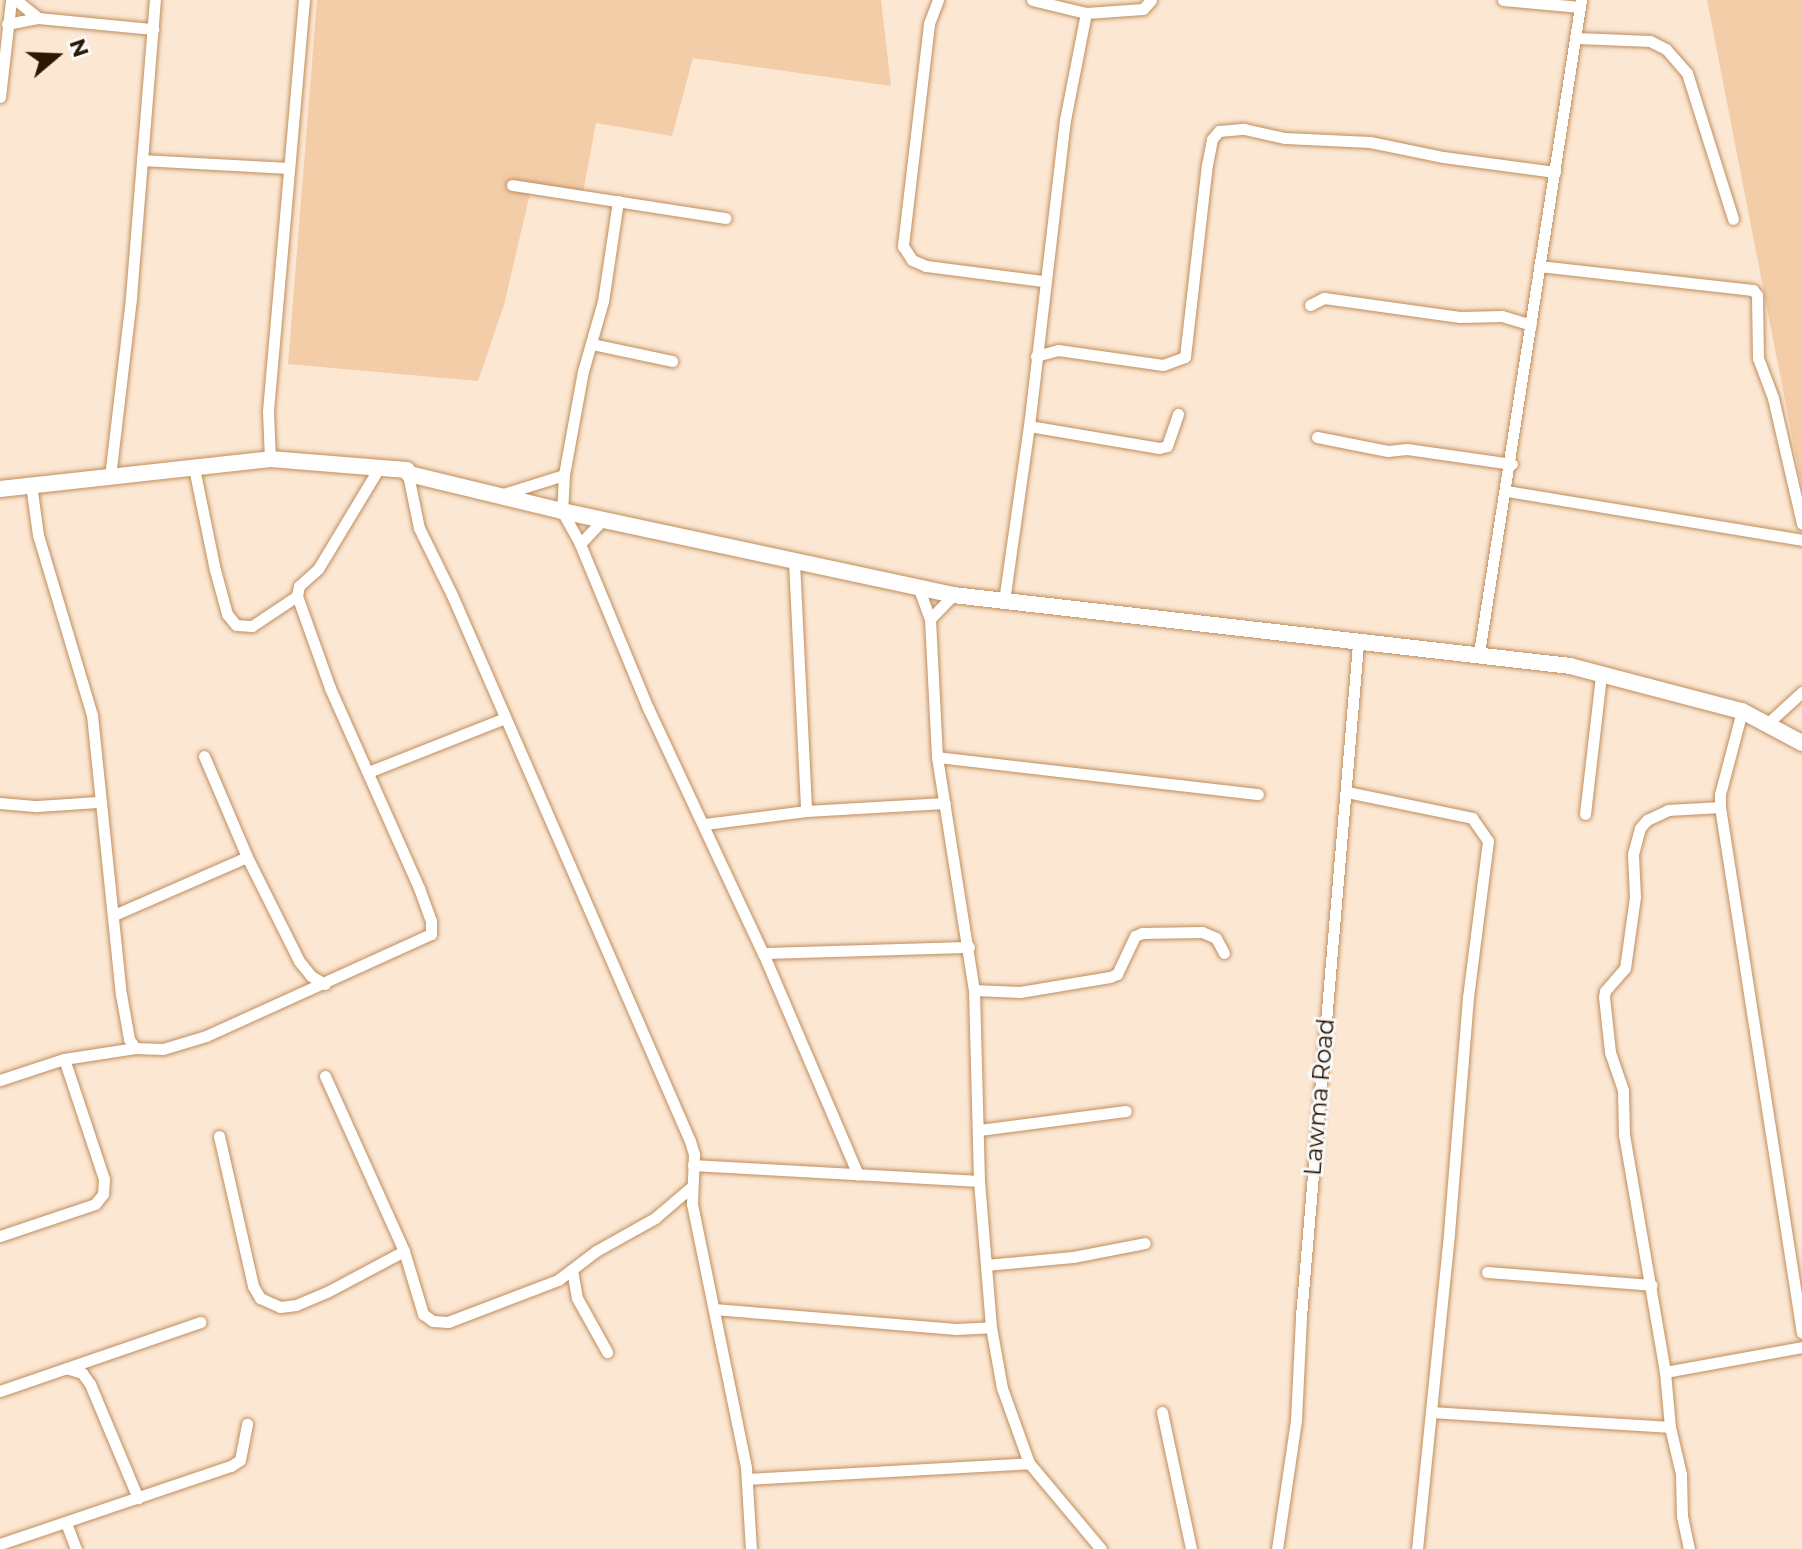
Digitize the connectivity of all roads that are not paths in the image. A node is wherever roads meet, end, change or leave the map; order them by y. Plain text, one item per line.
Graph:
1 (14, 0) edge
2 (155, 0) edge
3 (304, 0) edge
4 (938, 0) edge
5 (1032, 0) edge
6 (1151, 0) edge
7 (1503, 0) edge
8 (1580, 4) edge
9 (1086, 13) junction
10 (38, 18) junction
11 (7, 24) junction
12 (153, 29) junction
13 (1577, 38) junction
14 (0, 97) edge
15 (142, 160) junction
16 (288, 168) junction
17 (1555, 172) junction
18 (512, 185) dead end
19 (618, 201) junction
20 (725, 218) dead end
21 (1733, 219) dead end
22 (1539, 266) junction
23 (1043, 281) junction
24 (1310, 305) dead end
25 (1531, 325) junction
26 (592, 344) junction
27 (1036, 356) junction
28 (672, 361) dead end
29 (1178, 414) dead end
30 (1029, 426) junction
31 (1317, 437) dead end
32 (270, 459) junction
33 (1512, 464) junction
34 (194, 468) junction
35 (379, 468) junction
36 (407, 470) junction
37 (564, 475) junction
38 (110, 477) junction
39 (31, 484) junction
40 (0, 489) edge
41 (1507, 491) junction
42 (500, 495) junction
43 (562, 511) junction
44 (603, 519) junction
45 (1802, 524) edge
46 (1802, 540) edge
47 (580, 544) junction
48 (794, 562) junction
49 (919, 589) junction
50 (953, 595) junction
51 (297, 596) junction
52 (1004, 601) junction
53 (930, 619) junction
54 (1358, 644) junction
55 (1479, 653) junction
56 (1601, 675) junction
57 (1802, 692) edge
58 (1742, 711) junction
59 (505, 718) junction
60 (1768, 723) junction
61 (1802, 743) edge
62 (204, 756) dead end
63 (937, 757) junction
64 (368, 772) junction
65 (1347, 792) junction
66 (1258, 794) dead end
67 (98, 802) junction
68 (0, 803) edge
69 (945, 803) junction
70 (1720, 807) junction
71 (806, 811) junction
72 (1585, 814) dead end
73 (705, 824) junction
74 (247, 857) junction
75 (114, 915) junction
76 (969, 947) junction
77 (763, 953) junction
78 (1224, 953) dead end
79 (325, 984) junction
80 (974, 990) junction
81 (135, 1048) junction
82 (64, 1059) junction
83 (325, 1076) dead end
84 (0, 1080) edge
85 (1126, 1111) dead end
86 (979, 1130) junction
87 (219, 1136) dead end
88 (693, 1165) junction
89 (858, 1175) junction
90 (979, 1181) junction
91 (690, 1188) junction
92 (692, 1204) junction
93 (670, 1205) junction
94 (0, 1236) edge
95 (1145, 1243) dead end
96 (404, 1251) junction
97 (986, 1265) junction
98 (572, 1270) junction
99 (1487, 1272) dead end
100 (1651, 1285) junction
101 (714, 1309) junction
102 (200, 1322) dead end
103 (991, 1327) junction
104 (1802, 1333) edge
105 (1802, 1347) edge
106 (607, 1352) dead end
107 (68, 1369) junction
108 (1665, 1372) junction
109 (0, 1391) edge
110 (1162, 1412) dead end
111 (1432, 1412) junction
112 (247, 1424) dead end
113 (1670, 1427) junction
114 (1029, 1463) junction
115 (747, 1479) junction
116 (138, 1498) junction
117 (66, 1523) junction
118 (0, 1544) edge
119 (76, 1549) edge
120 (751, 1549) edge
121 (1101, 1549) edge
122 (1191, 1549) edge
123 (1277, 1549) edge
124 (1417, 1549) edge
125 (1689, 1549) edge

1 - 10 street
1 - 11 street
2 - 12 street
3 - 16 street
4 - 23 street
5 - 9 street
6 - 9 street
7 - 8 street
8 - 13 street
9 - 23 street
10 - 11 street
10 - 12 street
11 - 14 street
12 - 15 street
13 - 17 street
13 - 21 street
15 - 16 street
15 - 38 street
16 - 32 street
17 - 22 street
17 - 27 street
18 - 19 street
19 - 20 street
19 - 26 street
22 - 25 street
22 - 45 street
23 - 27 street
24 - 25 street
25 - 33 street
26 - 28 street
26 - 37 street
27 - 30 street
29 - 30 street
30 - 52 street
31 - 33 street
32 - 34 main road
32 - 35 main road
33 - 41 street
34 - 38 main road
34 - 51 street
35 - 36 main road
35 - 51 street
36 - 42 main road
36 - 59 street
37 - 42 street
37 - 43 street
38 - 39 main road
39 - 40 main road
39 - 67 street
41 - 46 street
41 - 55 street
42 - 43 main road
43 - 44 main road
43 - 47 street
44 - 47 street
44 - 48 main road
47 - 73 street
48 - 49 main road
48 - 71 street
49 - 50 main road
49 - 53 street
50 - 52 main road
50 - 53 street
51 - 64 street
52 - 54 main road
53 - 63 street
54 - 55 main road
54 - 65 street, Lawma Road
55 - 56 main road
56 - 58 main road
56 - 72 street
57 - 60 street
58 - 60 main road
58 - 70 street
59 - 64 street
59 - 88 street
60 - 61 main road
62 - 74 street
63 - 66 street
63 - 69 street
64 - 79 street
65 - 111 street
65 - 123 street, Lawma Road
67 - 68 street
67 - 75 street
69 - 71 street
69 - 76 street
70 - 100 street
70 - 104 street
71 - 73 street
73 - 77 street
74 - 75 street
74 - 79 street
75 - 81 street
76 - 77 street
76 - 80 street
77 - 89 street
78 - 80 street
79 - 81 street
80 - 86 street
81 - 82 street
82 - 84 street
82 - 94 street
83 - 96 street
85 - 86 street
86 - 90 street
87 - 96 street
88 - 89 street
88 - 91 street
89 - 90 street
90 - 97 street
91 - 92 street
91 - 93 street
92 - 93 street
92 - 101 street
93 - 98 street
95 - 97 street
96 - 98 street
97 - 103 street
98 - 106 street
99 - 100 street
100 - 108 street
101 - 103 street
101 - 115 street
102 - 107 street
103 - 114 street
105 - 108 street
107 - 109 street
107 - 116 street
108 - 113 street
110 - 122 street
111 - 113 street
111 - 124 street
112 - 116 street
113 - 125 street
114 - 115 street
114 - 121 street
115 - 120 street
116 - 117 street
117 - 118 street
117 - 119 street

